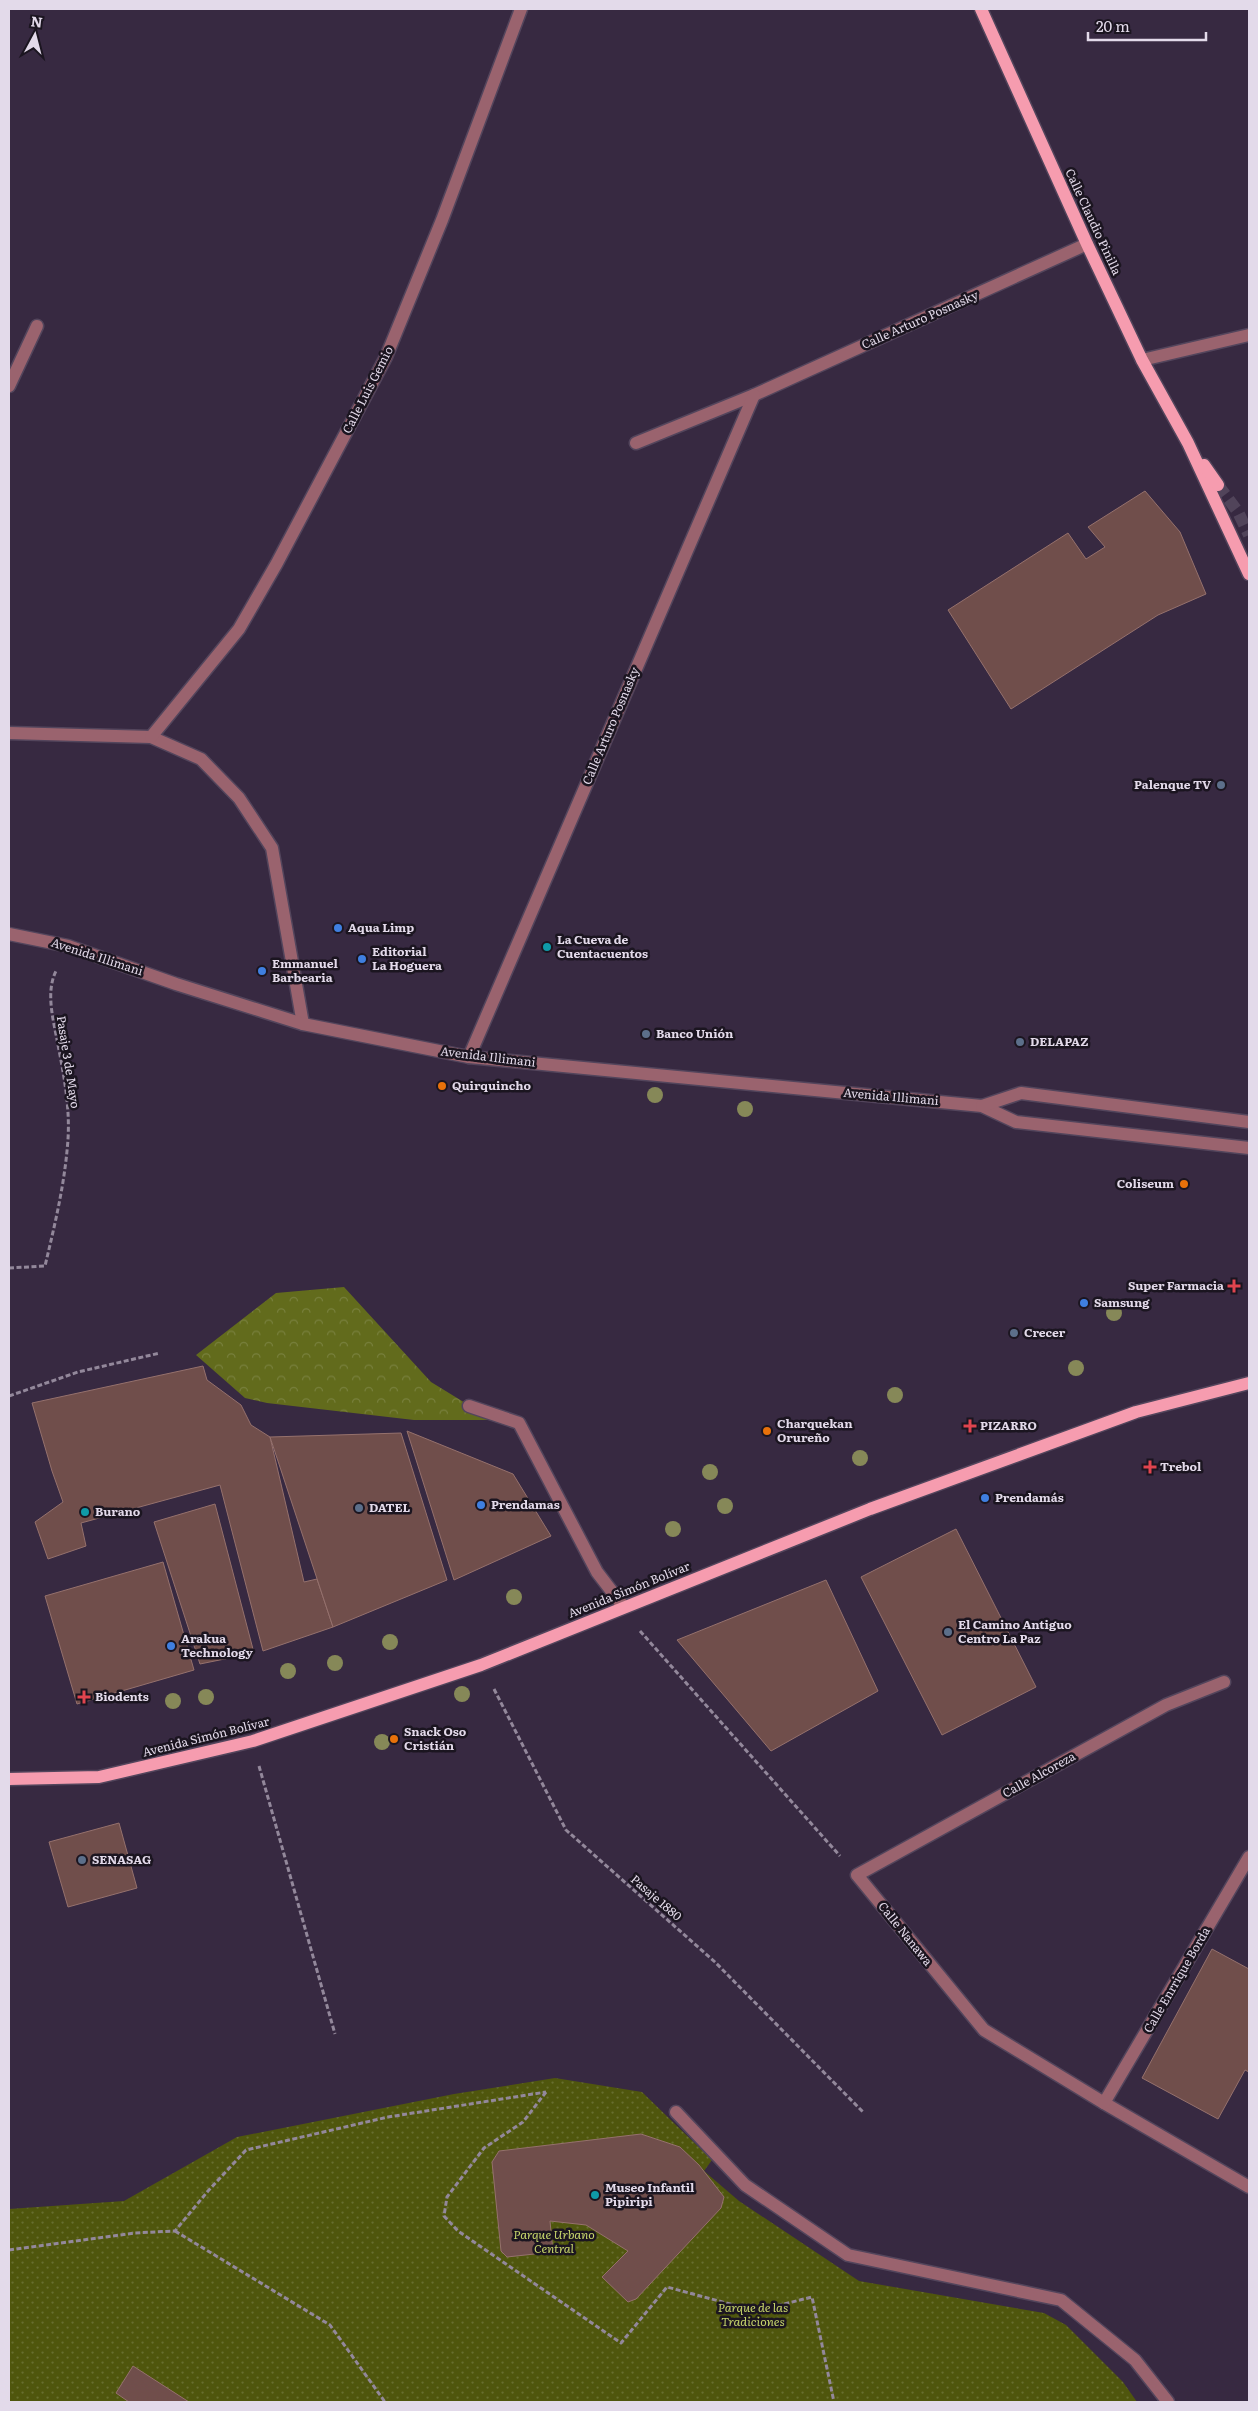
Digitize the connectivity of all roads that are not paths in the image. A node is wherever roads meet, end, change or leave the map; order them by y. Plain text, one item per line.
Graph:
1 (521, 9) edge
2 (981, 9) edge
3 (1087, 244) junction
4 (37, 326) dead end
5 (1249, 335) edge
6 (1142, 360) junction
7 (9, 386) edge
8 (754, 395) junction
9 (636, 442) dead end
10 (1188, 443) junction
11 (1218, 484) tunnel mouth
12 (1249, 574) edge
13 (9, 733) edge
14 (152, 737) junction
15 (9, 934) edge
16 (303, 1024) junction
17 (469, 1057) junction
18 (982, 1106) junction
19 (1249, 1122) edge
20 (1249, 1148) edge
21 (1249, 1383) edge
22 (469, 1406) dead end
23 (623, 1606) junction
24 (1224, 1682) dead end
25 (9, 1779) edge
26 (1249, 1857) edge
27 (857, 1875) joint
28 (1104, 2103) junction
29 (676, 2112) dead end
30 (1249, 2187) edge
31 (1168, 2402) edge

1 - 14 street, Calle Luis Gemio
2 - 3 main road, Calle Claudio Pinilla
3 - 6 main road, Calle Claudio Pinilla
3 - 8 street, Calle Arturo Posnasky
4 - 7 street
5 - 6 street
6 - 10 main road, Calle Claudio Pinilla
8 - 9 street, Calle Arturo Posnasky
8 - 17 street, Calle Arturo Posnasky
10 - 11 main road, Calle Claudio Pinilla
10 - 12 main road, Calle Claudio Pinilla
13 - 14 street
14 - 16 street
15 - 16 street, Avenida Illimani
16 - 17 street, Avenida Illimani
17 - 18 street, Avenida Illimani
18 - 19 street, Avenida Illimani
18 - 20 street, Avenida Illimani
21 - 23 main road, Avenida Simón Bolívar
22 - 23 street
23 - 25 main road, Avenida Simón Bolívar
24 - 27 street, Calle Alcoreza
26 - 28 street, Calle Enrrique Borda
27 - 28 street, Calle Nanawa
28 - 30 street, Calle Nanawa
29 - 31 street

